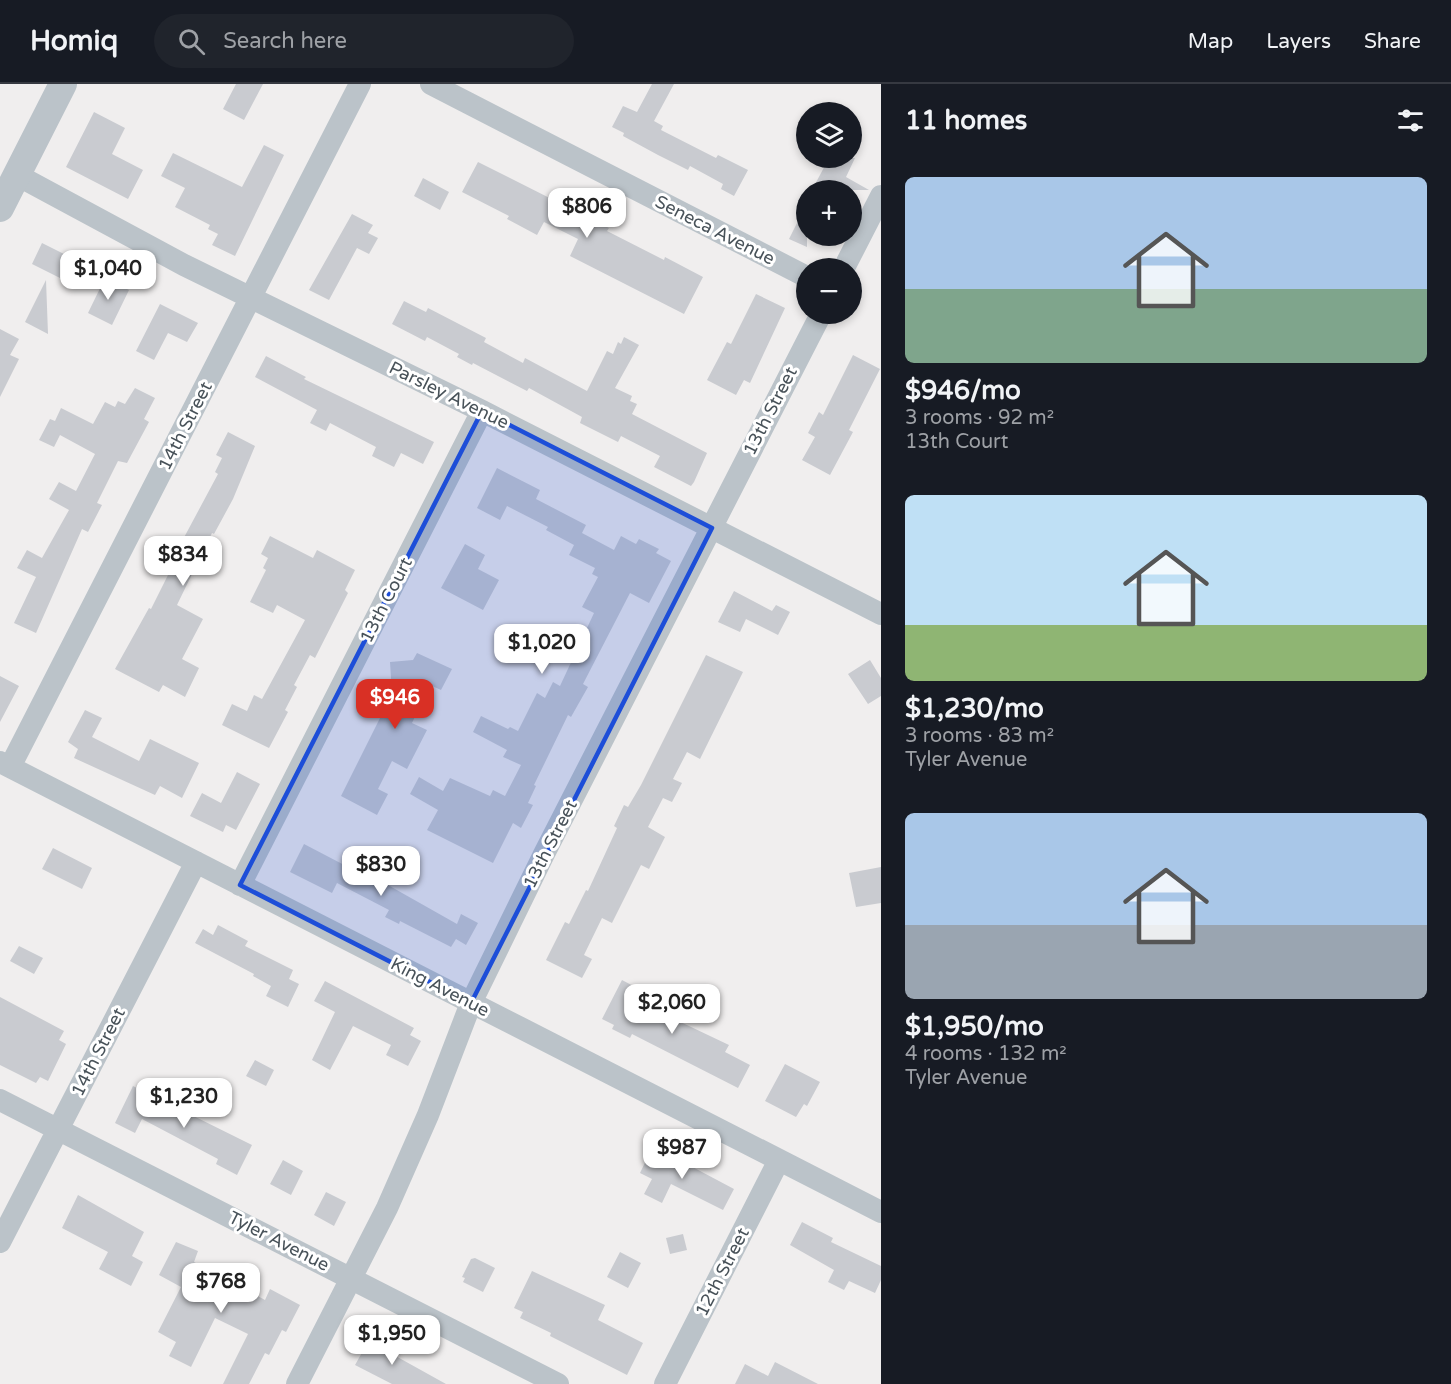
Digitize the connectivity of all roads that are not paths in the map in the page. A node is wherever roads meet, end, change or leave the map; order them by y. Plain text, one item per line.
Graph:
1 (63, 84) edge
2 (360, 84) edge
3 (431, 84) edge
4 (17, 175) junction
5 (881, 196) edge
6 (0, 208) edge
7 (849, 258) edge
8 (796, 271) edge
9 (251, 297) junction
10 (816, 324) edge
11 (482, 411) junction
12 (712, 528) junction
13 (881, 614) edge
14 (5, 765) edge
15 (196, 862) junction
16 (240, 885) junction
17 (471, 1003) junction
18 (0, 1100) edge
19 (58, 1130) junction
20 (779, 1160) junction
21 (881, 1212) edge
22 (0, 1242) edge
23 (352, 1278) junction
24 (297, 1384) edge
25 (558, 1384) edge
26 (665, 1384) edge

1 - 4 street
2 - 9 street, 14th Street
3 - 8 street, Seneca Avenue
4 - 6 street
4 - 9 street, Parsley Avenue
5 - 7 street
9 - 11 street, Parsley Avenue
9 - 14 street, 14th Street
10 - 12 street, 13th Street
11 - 12 street, Parsley Avenue
11 - 16 street, 13th Court
12 - 13 street, Parsley Avenue
12 - 17 street, 13th Street
14 - 15 street, King Avenue
15 - 16 street, King Avenue
15 - 19 street, 14th Street
16 - 17 street, King Avenue
17 - 20 street, King Avenue
17 - 23 street, 13th Street
18 - 19 street, Tyler Avenue
19 - 22 street, 14th Street
19 - 23 street, Tyler Avenue
20 - 21 street, King Avenue
20 - 26 street, 12th Street
23 - 24 street, 13th Street
23 - 25 street, Tyler Avenue

